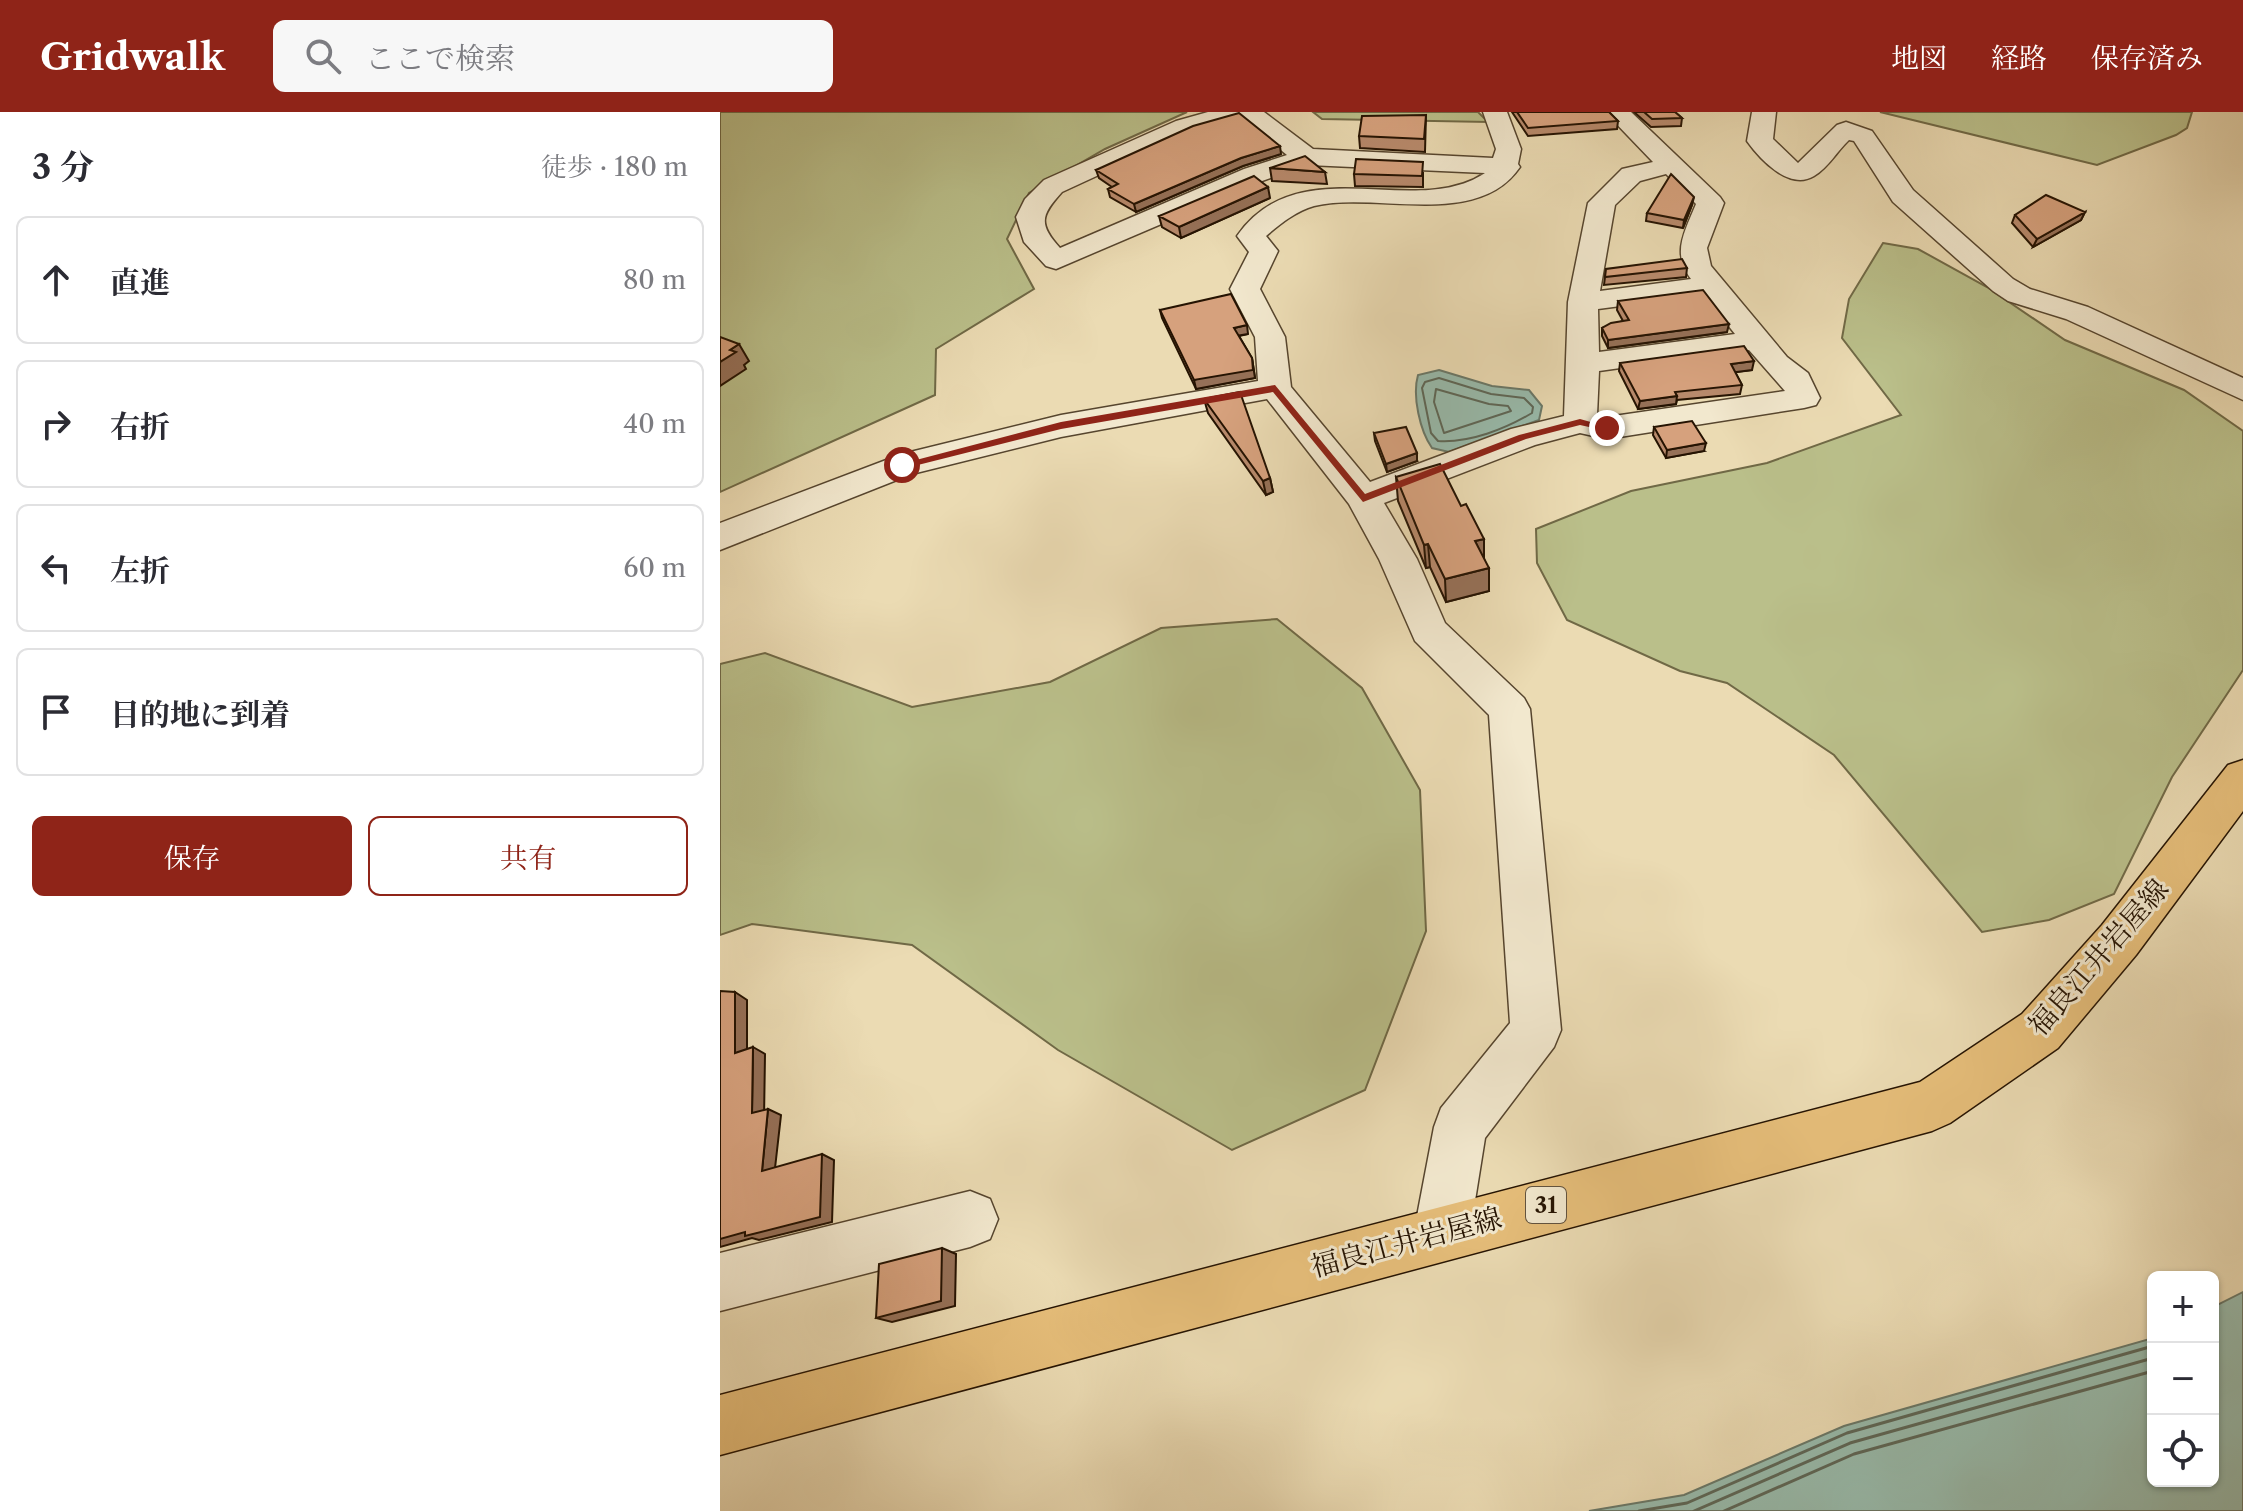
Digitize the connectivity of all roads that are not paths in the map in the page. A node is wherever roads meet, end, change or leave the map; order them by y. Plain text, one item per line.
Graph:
1 (1236, 112) edge
2 (1249, 112) edge
3 (1495, 112) edge
4 (1617, 112) edge
5 (1764, 112) edge
6 (1306, 157) junction
7 (1671, 165) junction
8 (1507, 167) junction
9 (1710, 285) junction
10 (1583, 302) junction
11 (1756, 340) junction
12 (1584, 364) junction
13 (1275, 388) junction
14 (2243, 390) edge
15 (1580, 422) junction
16 (1363, 498) junction
17 (720, 537) edge
18 (2243, 778) edge
19 (970, 1219) dead end
20 (1442, 1232) junction
21 (720, 1282) edge
22 (720, 1425) edge

1 - 6 street
2 - 6 street
3 - 8 street
4 - 7 street
5 - 14 street
6 - 8 street
7 - 9 street
7 - 10 street
8 - 13 street
9 - 10 street
9 - 11 street
10 - 12 street
11 - 12 street
11 - 15 street
12 - 15 street
13 - 16 street
13 - 17 street
15 - 16 street
16 - 20 street
18 - 20 main road, 福良江井岩屋線 / 31
19 - 21 street
20 - 22 main road, 福良江井岩屋線 / 31

